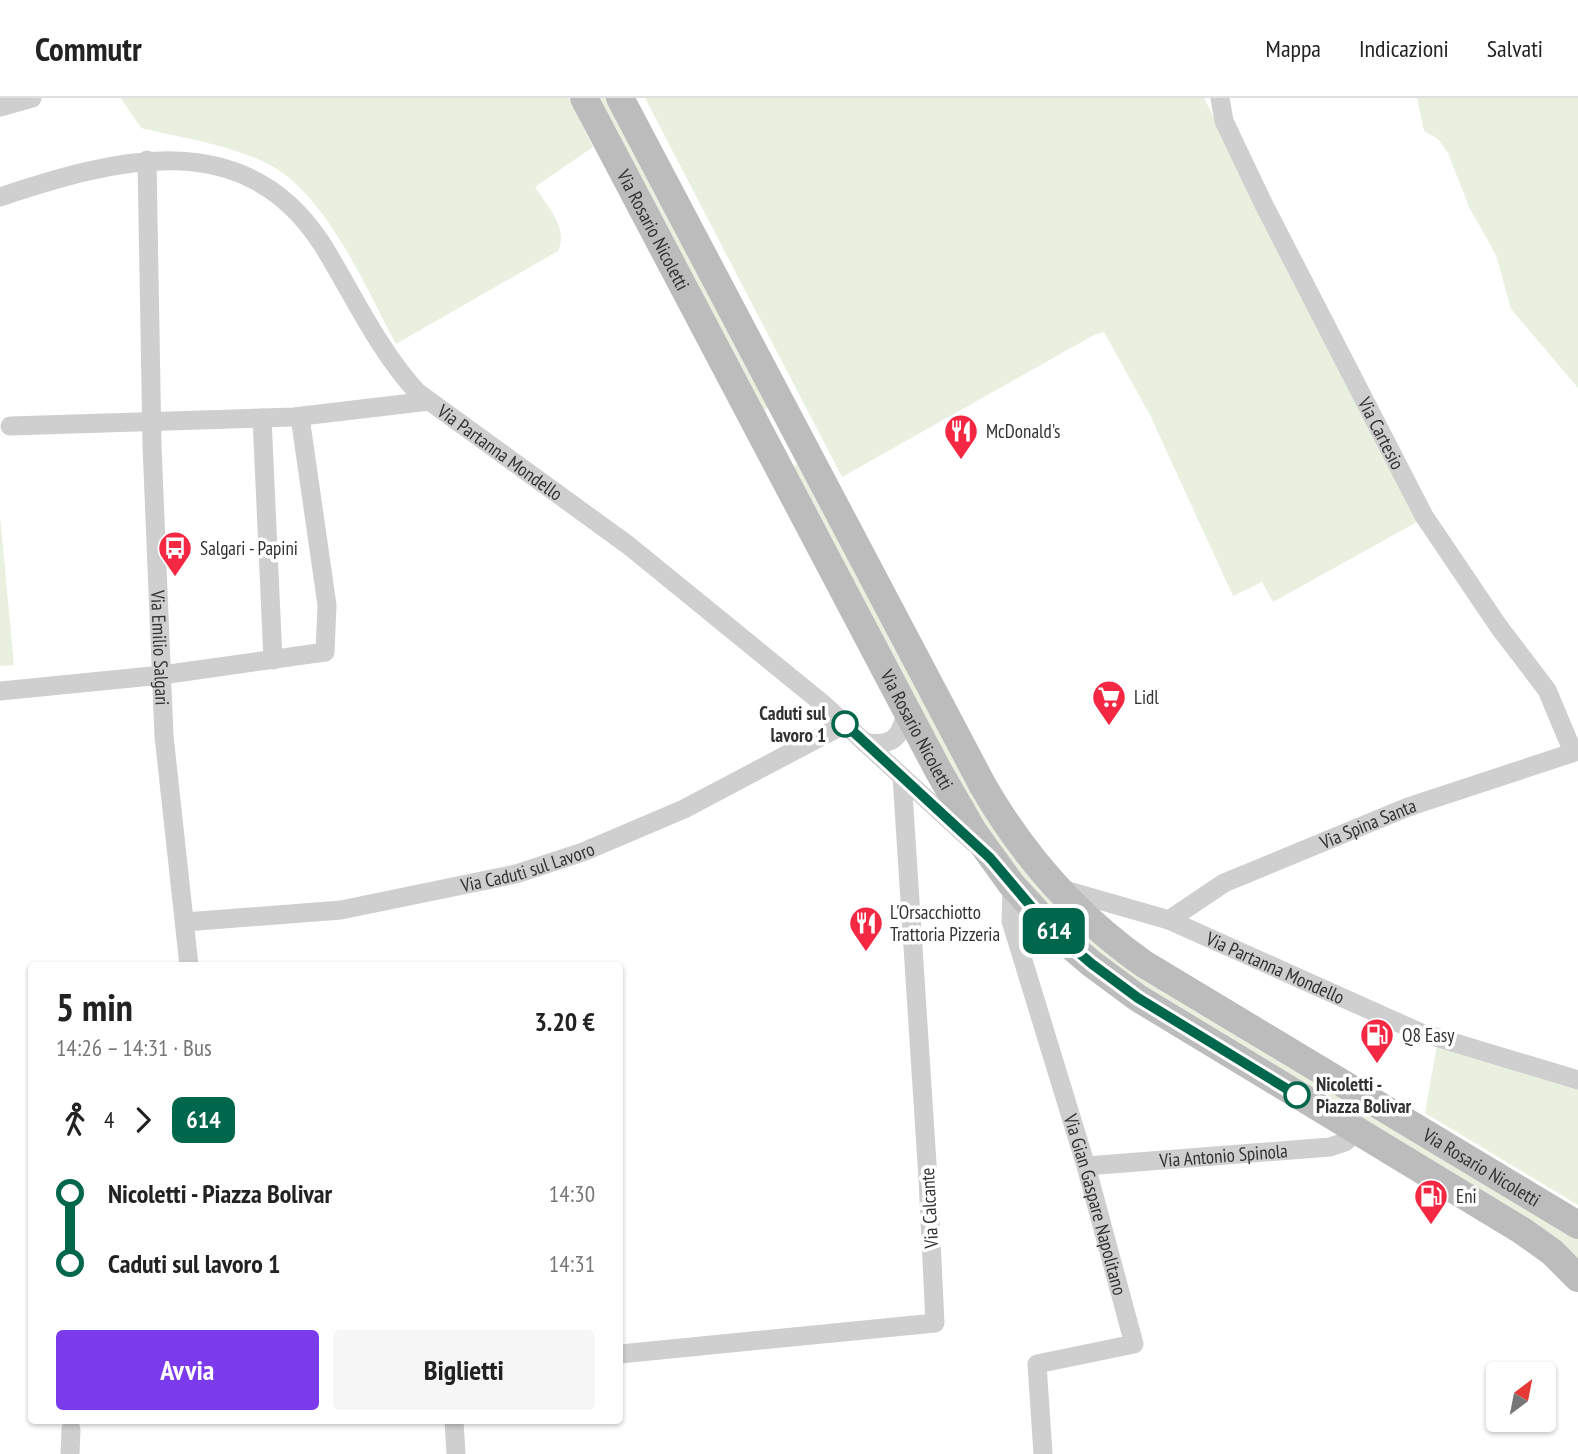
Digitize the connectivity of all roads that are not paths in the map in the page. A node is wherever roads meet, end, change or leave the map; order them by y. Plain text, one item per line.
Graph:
1 (32, 98) edge
2 (584, 98) edge
3 (620, 98) edge
4 (1220, 98) edge
5 (0, 107) edge
6 (147, 160) junction
7 (0, 197) edge
8 (769, 380) junction
9 (741, 397) junction
10 (429, 401) junction
11 (300, 416) junction
12 (262, 418) junction
13 (152, 422) junction
14 (10, 426) dead end
15 (816, 470) junction
16 (781, 475) junction
17 (273, 660) junction
18 (162, 675) junction
19 (0, 691) edge
20 (906, 710) junction
21 (845, 724) junction
22 (864, 742) junction
23 (1576, 752) edge
24 (902, 777) junction
25 (990, 858) junction
26 (1012, 885) junction
27 (1053, 886) junction
28 (1168, 920) junction
29 (185, 922) junction
30 (189, 962) edge
31 (1578, 1080) edge
32 (1357, 1131) junction
33 (1086, 1166) junction
34 (1578, 1225) edge
35 (1578, 1278) edge
36 (623, 1354) edge
37 (454, 1424) edge
38 (71, 1429) dead end
39 (70, 1454) edge
40 (456, 1454) edge
41 (1043, 1454) edge

1 - 5 street
2 - 9 main road, Via Rosario Nicoletti
3 - 8 main road, Via Rosario Nicoletti
4 - 23 street, Via Cartesio
6 - 7 street, Via Partanna Mondello
6 - 10 street, Via Partanna Mondello
6 - 13 street, Via Emilio Salgari
8 - 9 main road, Via Rosario Nicoletti
8 - 15 main road, Via Rosario Nicoletti
9 - 16 main road, Via Rosario Nicoletti
10 - 11 street
10 - 21 street, Via Partanna Mondello
11 - 12 street
11 - 17 street
12 - 13 street
12 - 17 street
13 - 14 street
13 - 18 street, Via Emilio Salgari
15 - 16 main road
15 - 27 main road, Via Rosario Nicoletti
16 - 20 main road, Via Rosario Nicoletti
17 - 18 street
18 - 19 street
18 - 29 street, Via Emilio Salgari
20 - 22 street
20 - 25 main road, Via Rosario Nicoletti
21 - 22 street, Via Partanna Mondello
21 - 29 street, Via Caduti sul Lavoro
22 - 24 street, Via Partanna Mondello
23 - 28 street, Via Spina Santa
24 - 25 street, Via Partanna Mondello
24 - 36 street, Via Calcante
25 - 26 main road, Via Rosario Nicoletti
26 - 32 main road, Via Rosario Nicoletti
26 - 33 street, Via Gian Gaspare Napolitano
27 - 28 street, Via Partanna Mondello
27 - 34 main road, Via Rosario Nicoletti
28 - 31 street, Via Partanna Mondello
29 - 30 street, Via Emilio Salgari
32 - 33 street, Via Antonio Spinola
32 - 35 main road, Via Rosario Nicoletti
33 - 41 street, Via Gian Gaspare Napolitano
37 - 40 street
38 - 39 street

